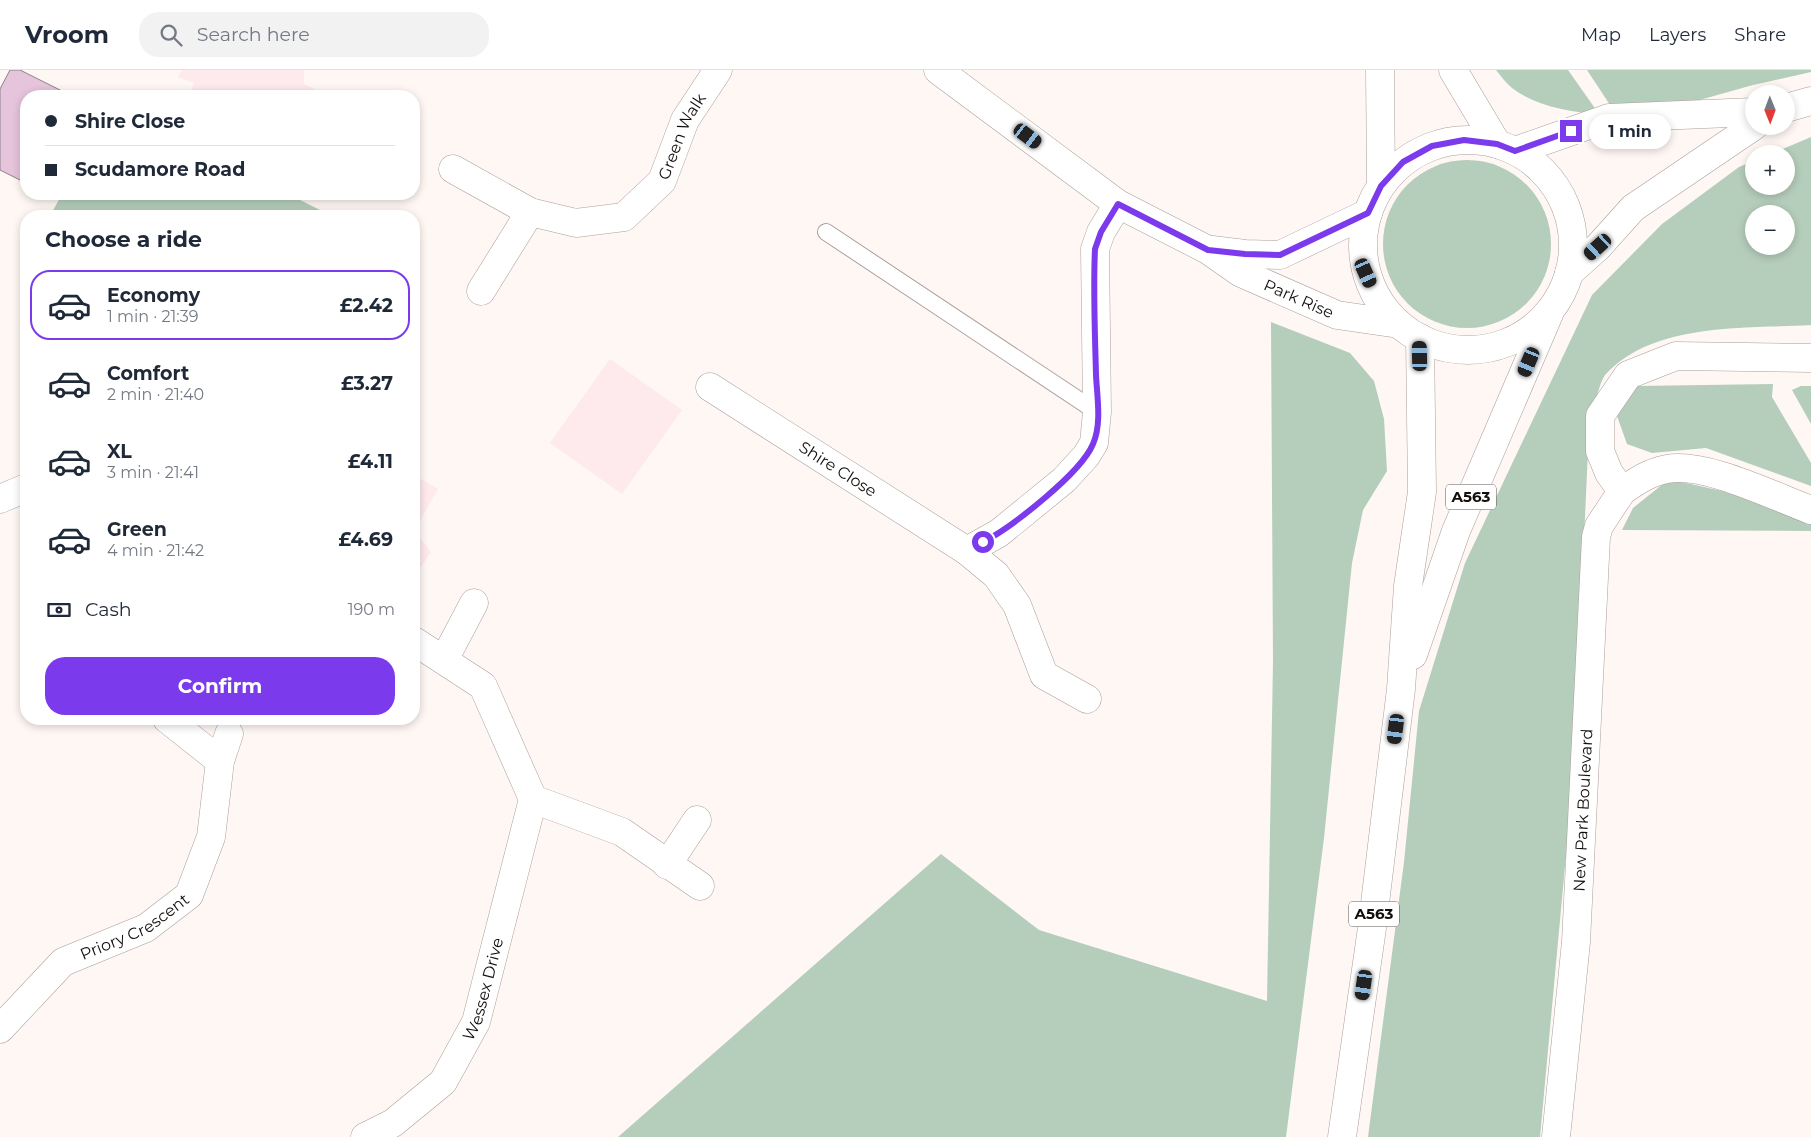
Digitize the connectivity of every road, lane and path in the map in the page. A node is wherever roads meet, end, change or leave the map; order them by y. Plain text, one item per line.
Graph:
1 (718, 70) edge
2 (1380, 70) edge
3 (1453, 70) edge
4 (950, 73) edge
5 (1811, 101) edge
6 (1795, 105) edge
7 (1745, 112) edge
8 (1745, 132) edge
9 (1506, 147) junction
10 (453, 169) dead end
11 (1381, 186) junction
12 (1118, 204) junction
13 (530, 212) junction
14 (1368, 213) junction
15 (826, 232) dead end
16 (1208, 250) junction
17 (1569, 274) junction
18 (481, 291) dead end
19 (1551, 309) junction
20 (1409, 331) junction
21 (1811, 358) edge
22 (710, 387) dead end
23 (1097, 412) junction
24 (20, 491) edge
25 (1622, 491) junction
26 (0, 499) edge
27 (1811, 510) edge
28 (966, 551) junction
29 (474, 603) dead end
30 (420, 645) edge
31 (444, 660) junction
32 (1401, 689) junction
33 (1087, 698) dead end
34 (175, 725) edge
35 (229, 734) dead end
36 (220, 761) junction
37 (533, 799) junction
38 (697, 820) dead end
39 (667, 865) junction
40 (700, 886) dead end
41 (0, 1029) edge
42 (365, 1137) edge
43 (1342, 1137) edge
44 (1556, 1137) edge

1 - 13 main road, Green Walk
2 - 11 main road
3 - 9 main road
4 - 12 main road, Park Rise
5 - 6 main road
7 - 9 main road
8 - 17 main road
9 - 11 main road
9 - 17 main road
10 - 13 main road, Green Walk
11 - 14 main road
12 - 16 main road, Park Rise
12 - 23 main road
13 - 18 main road
14 - 16 main road, Park Rise
14 - 20 main road
15 - 23 lane
16 - 20 main road, Park Rise
17 - 19 main road
19 - 20 main road, Park Rise
19 - 32 main road, A563
20 - 32 main road, A563
21 - 25 main road
22 - 28 main road, Shire Close
23 - 28 main road
24 - 26 main road
25 - 27 main road, New Park Boulevard
25 - 44 main road, New Park Boulevard
28 - 33 main road, Shire Close
29 - 31 main road
30 - 31 main road
31 - 37 main road
32 - 43 main road, A563
34 - 36 main road
35 - 36 main road, Priory Crescent
36 - 41 main road, Priory Crescent
37 - 39 main road
37 - 42 main road, Wessex Drive
38 - 39 main road
39 - 40 main road

